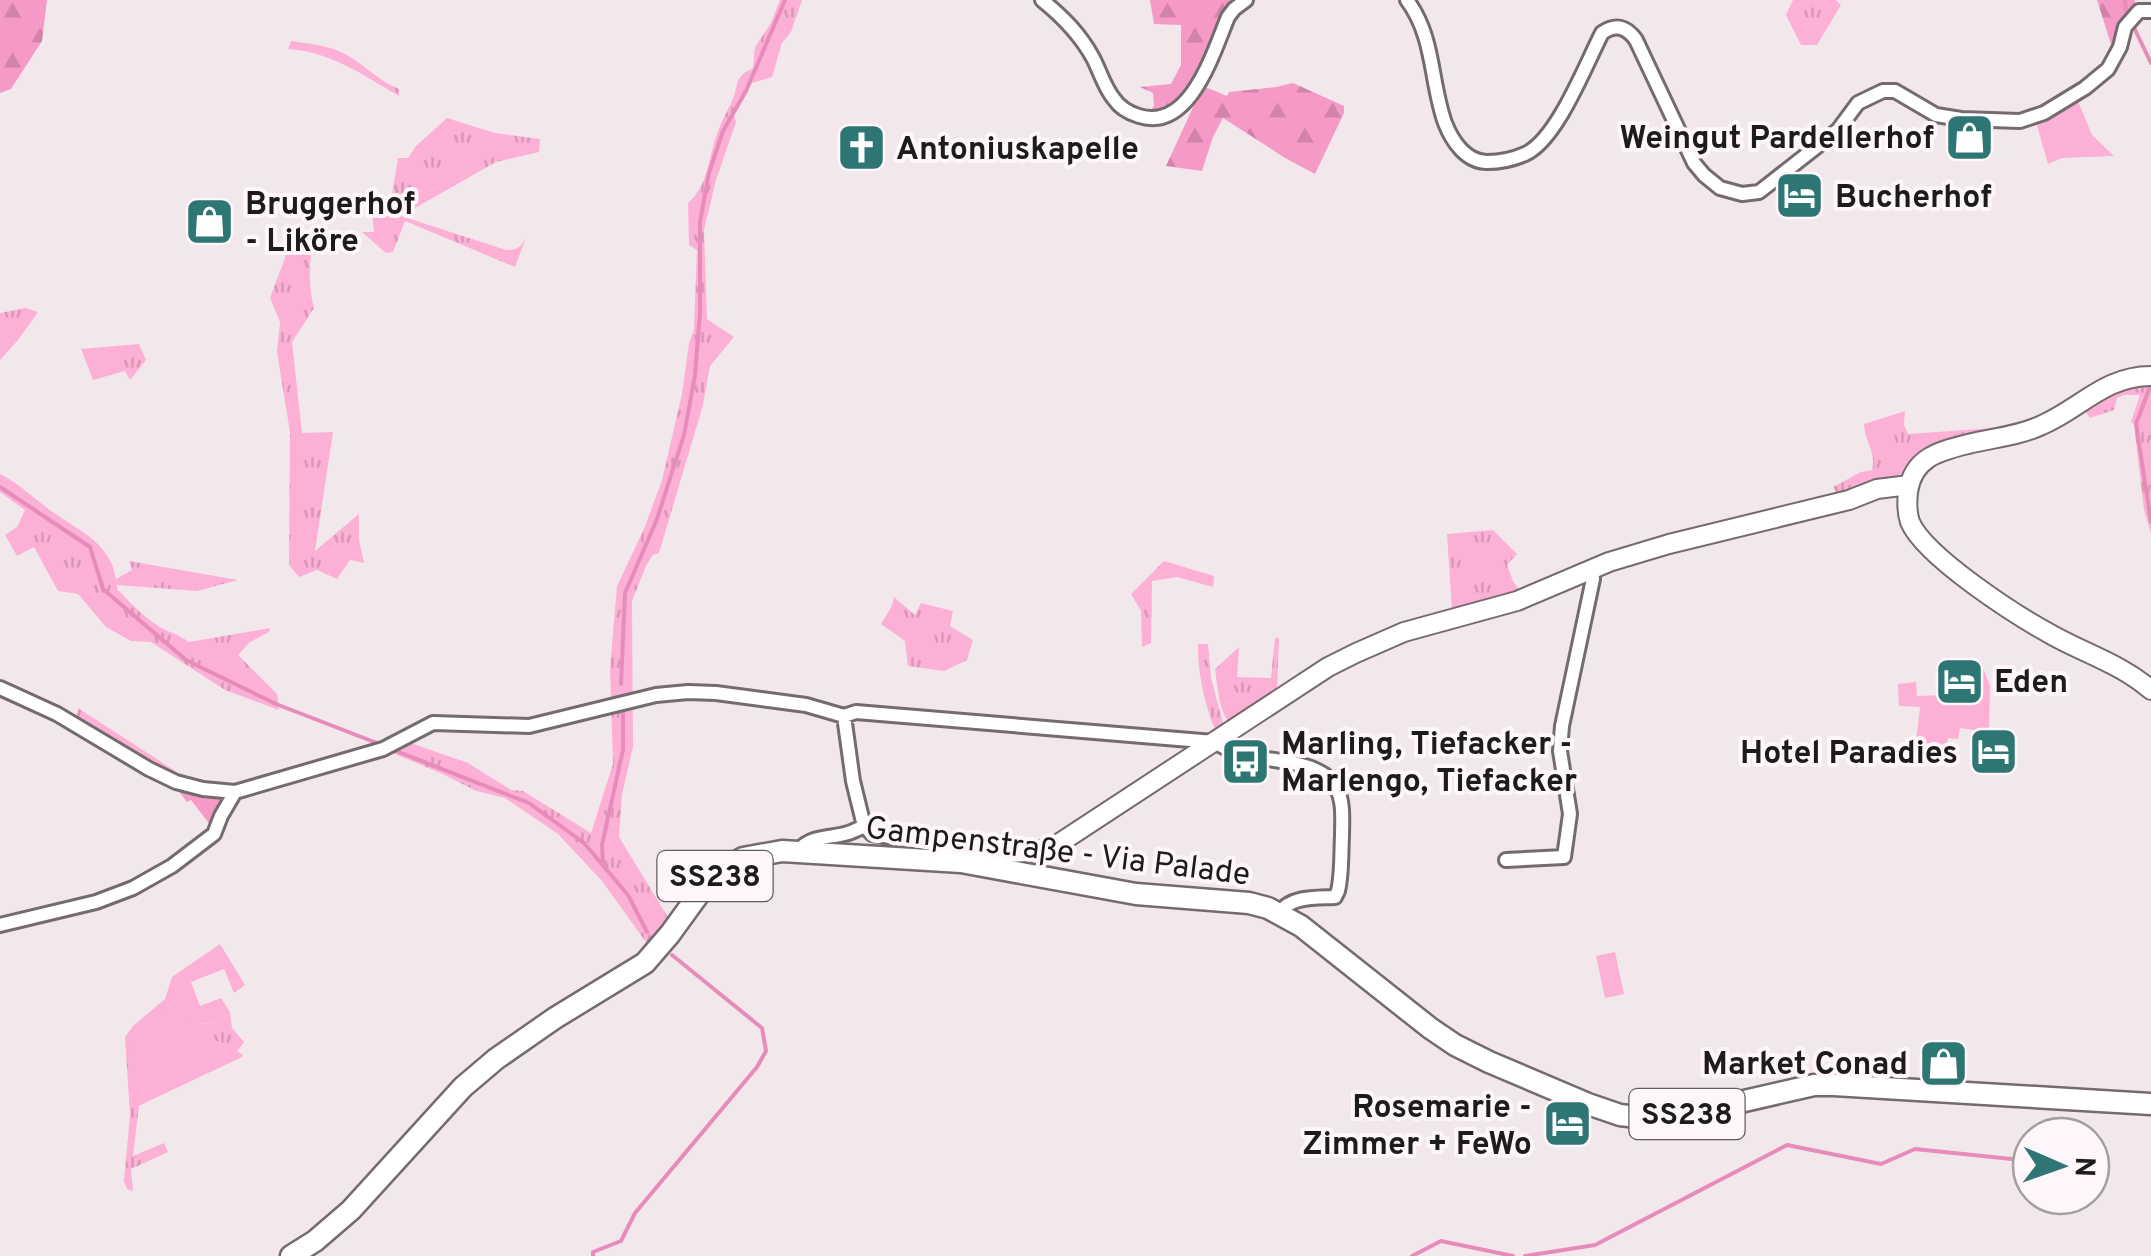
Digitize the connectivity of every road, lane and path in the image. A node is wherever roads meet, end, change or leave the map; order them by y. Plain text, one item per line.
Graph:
1 (1042, 0) edge
2 (1246, 0) edge
3 (1407, 0) edge
4 (2151, 11) edge
5 (2151, 376) edge
6 (1908, 491) junction
7 (1592, 568) junction
8 (0, 688) edge
9 (2151, 690) edge
10 (844, 716) junction
11 (1214, 742) junction
12 (236, 792) junction
13 (864, 826) junction
14 (798, 851) junction
15 (962, 856) junction
16 (1506, 860) dead end
17 (1278, 912) junction
18 (0, 925) edge
19 (2151, 1104) edge
20 (291, 1256) edge

1 - 2 street
3 - 4 street
5 - 6 street
6 - 7 street
6 - 9 street
7 - 11 street
7 - 16 street
8 - 12 street
10 - 11 street
10 - 12 street
10 - 13 street
11 - 15 street
11 - 17 street
12 - 18 street
13 - 14 street
13 - 15 street
14 - 15 main road, Gampenstraße - Via Palade / SS238
14 - 20 main road, Gampenstraße - Via Palade / SS238
15 - 17 main road, Gampenstraße - Via Palade / SS238
17 - 19 main road, Gampenstraße - Via Palade / SS238

